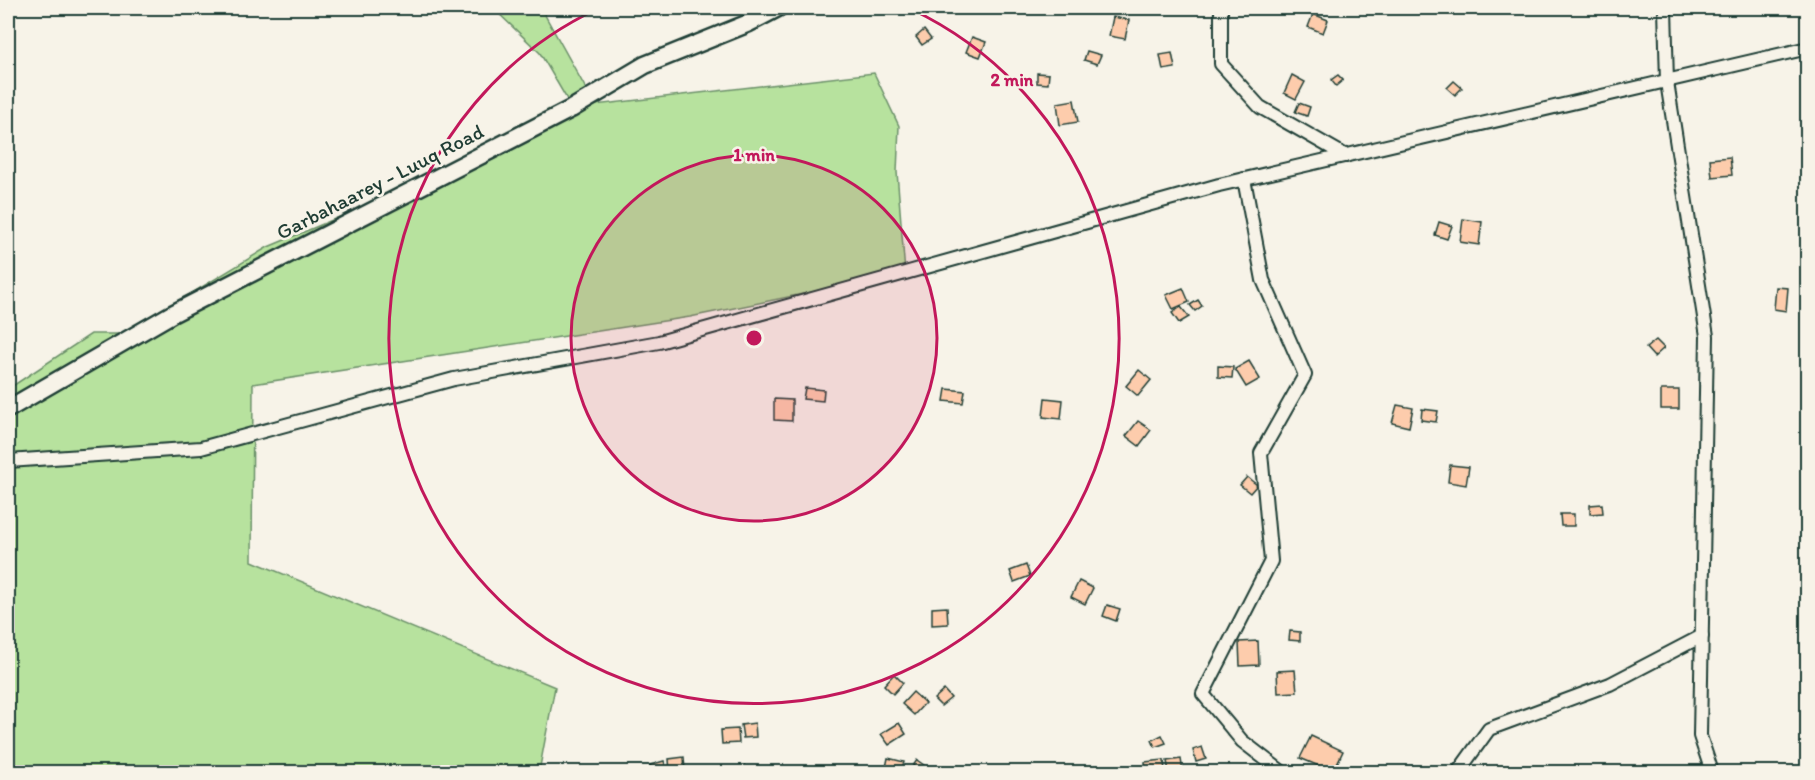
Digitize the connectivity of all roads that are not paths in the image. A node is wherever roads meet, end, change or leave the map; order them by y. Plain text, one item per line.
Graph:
1 (778, 8) edge
2 (1221, 8) edge
3 (1665, 8) edge
4 (1808, 48) edge
5 (1667, 82) junction
6 (1346, 156) junction
7 (1244, 179) junction
8 (8, 409) edge
9 (8, 461) edge
10 (1702, 636) junction
11 (1282, 772) edge
12 (1458, 772) edge
13 (1712, 772) edge

1 - 8 street, Garbahaarey - Luuq Road
2 - 6 street
3 - 5 street
4 - 5 street
5 - 6 street
5 - 10 street
6 - 7 street
7 - 9 street
7 - 11 street
10 - 12 street
10 - 13 street

